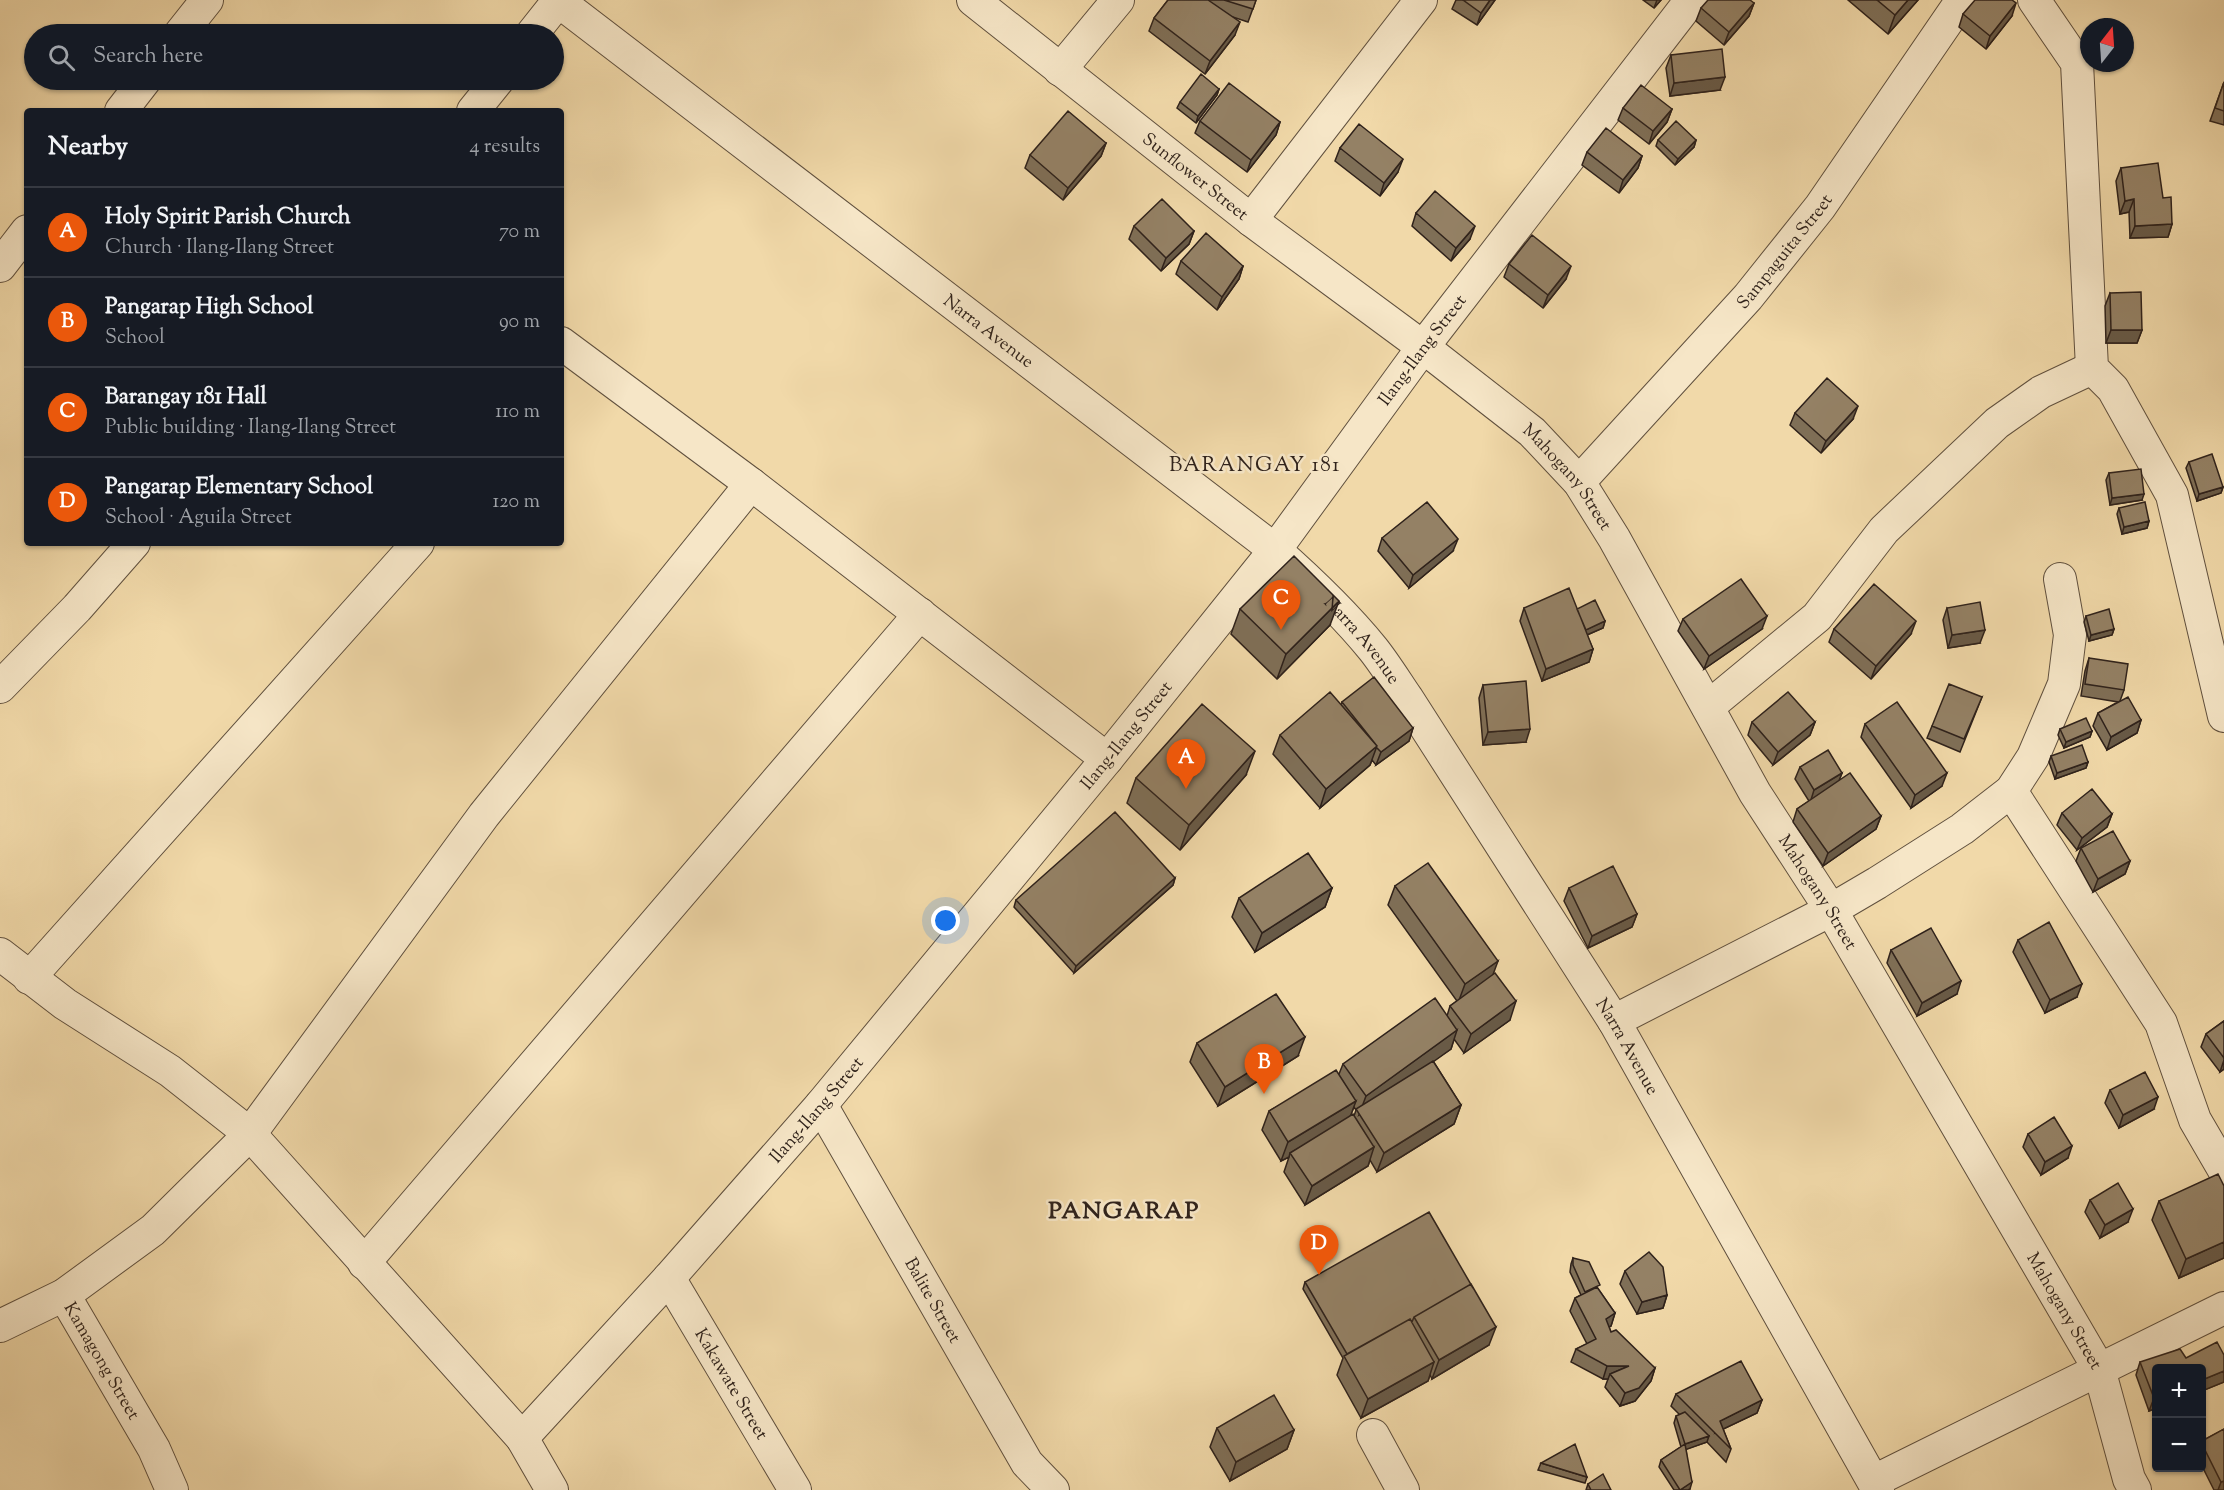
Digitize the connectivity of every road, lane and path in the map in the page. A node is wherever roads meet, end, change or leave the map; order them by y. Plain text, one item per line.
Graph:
1 (207, 0) edge
2 (558, 0) edge
3 (973, 0) edge
4 (1118, 0) edge
5 (1421, 0) edge
6 (1691, 0) edge
7 (1962, 0) edge
8 (2034, 0) edge
9 (188, 24) edge
10 (540, 24) edge
11 (1060, 70) junction
12 (137, 90) edge
13 (490, 90) edge
14 (123, 108) edge
15 (475, 108) edge
16 (1251, 220) junction
17 (24, 235) edge
18 (0, 266) edge
19 (564, 345) edge
20 (1423, 347) junction
21 (2092, 368) junction
22 (1579, 482) junction
23 (751, 484) junction
24 (131, 546) edge
25 (415, 546) edge
26 (1275, 550) junction
27 (2060, 579) dead end
28 (920, 614) junction
29 (0, 687) edge
30 (1708, 707) junction
31 (2224, 716) edge
32 (1107, 759) junction
33 (2011, 791) junction
34 (1831, 910) junction
35 (0, 954) edge
36 (29, 978) junction
37 (1614, 1021) junction
38 (821, 1105) junction
39 (250, 1134) junction
40 (2224, 1170) edge
41 (364, 1263) junction
42 (669, 1278) junction
43 (64, 1295) junction
44 (2224, 1308) edge
45 (0, 1326) edge
46 (2099, 1369) junction
47 (1373, 1435) dead end
48 (522, 1438) junction
49 (1876, 1486) edge
50 (172, 1490) edge
51 (552, 1490) edge
52 (795, 1490) edge
53 (1053, 1490) edge
54 (1403, 1490) edge
55 (2135, 1490) edge

1 - 9 street
2 - 10 street
2 - 26 street, Narra Avenue
3 - 11 street, Sunflower Street
4 - 11 street
5 - 16 street
6 - 20 street, Ilang-Ilang Street
7 - 22 street, Sampaguita Street
8 - 21 street
11 - 16 street, Sunflower Street
12 - 14 street
13 - 15 street
16 - 20 street, Sunflower Street
17 - 18 street
19 - 23 street
20 - 22 street, Mahogany Street
20 - 26 street, Ilang-Ilang Street
21 - 30 street
21 - 31 street
22 - 30 street, Mahogany Street
23 - 28 street
23 - 39 street
24 - 29 street
25 - 36 street
26 - 32 street, Ilang-Ilang Street
26 - 37 street, Narra Avenue
27 - 33 street
28 - 32 street
28 - 41 street
30 - 34 street, Mahogany Street
32 - 38 street, Ilang-Ilang Street
33 - 34 street
33 - 40 street
34 - 37 street
34 - 46 street, Mahogany Street
35 - 36 street
36 - 39 street
37 - 49 street, Narra Avenue
38 - 42 street, Ilang-Ilang Street
38 - 53 street, Balite Street
39 - 41 street
39 - 43 street
41 - 48 street
42 - 48 street, Ilang-Ilang Street
42 - 52 street, Kakawate Street
43 - 45 street, Kamagong Street
43 - 50 street, Kamagong Street
44 - 46 street
46 - 49 street
46 - 55 street, Mahogany Street
47 - 54 street
48 - 51 street

